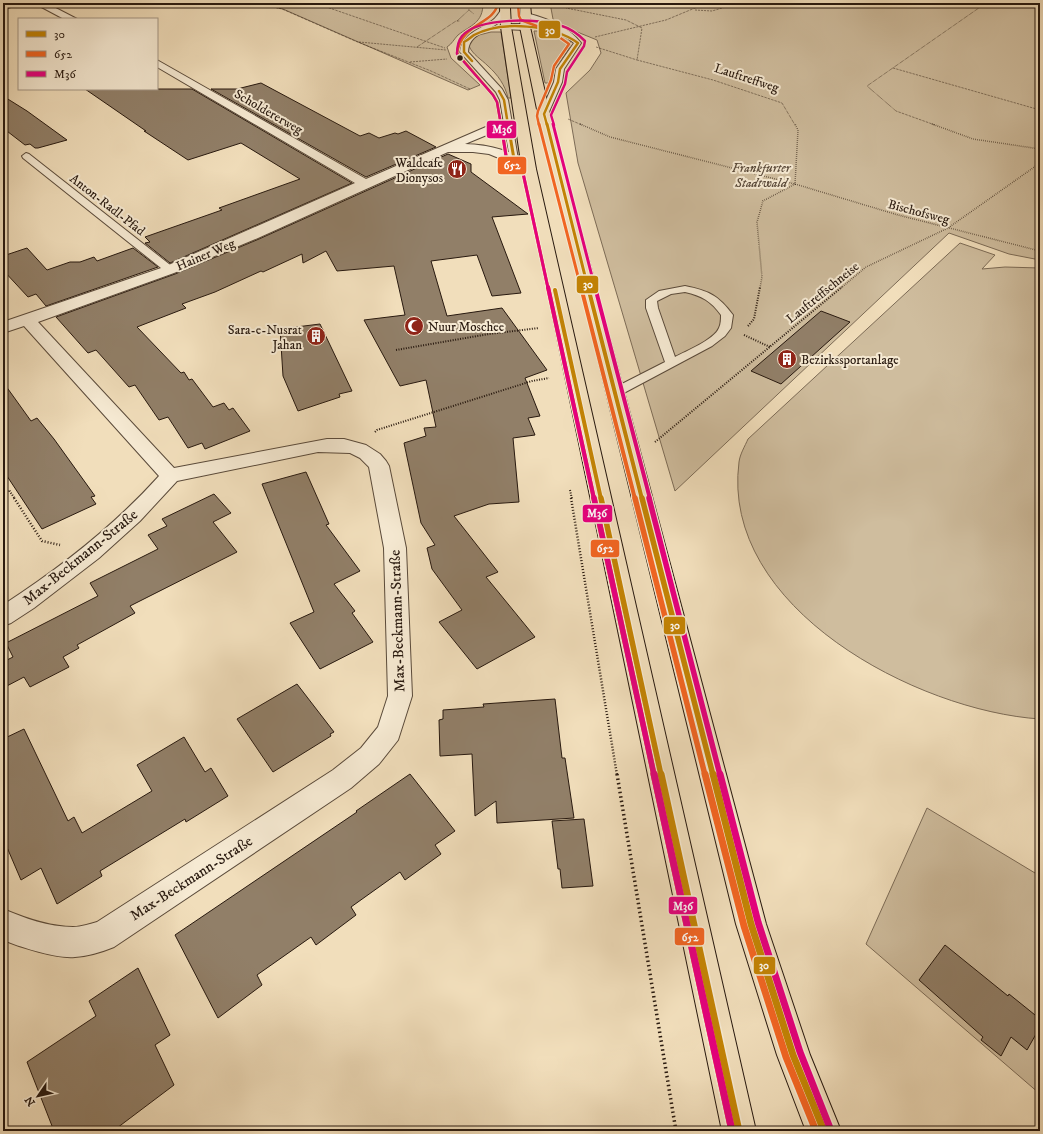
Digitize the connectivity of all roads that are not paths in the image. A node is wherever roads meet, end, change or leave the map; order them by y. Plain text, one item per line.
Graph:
1 (16, 3) edge
2 (40, 3) edge
3 (525, 3) edge
4 (3, 6) edge
5 (505, 6) edge
6 (526, 15) junction
7 (70, 18) edge
8 (525, 27) junction
9 (506, 28) junction
10 (470, 38) junction
11 (575, 39) junction
12 (158, 64) edge
13 (545, 110) junction
14 (502, 124) dead end
15 (28, 157) dead end
16 (424, 158) junction
17 (514, 159) junction
18 (529, 169) junction
19 (366, 184) junction
20 (170, 270) junction
21 (27, 320) junction
22 (3, 328) edge
23 (671, 363) junction
24 (616, 392) junction
25 (170, 476) junction
26 (3, 617) edge
27 (3, 924) edge
28 (739, 1131) edge
29 (824, 1131) edge

1 - 4 street
2 - 7 street
3 - 6 main road
5 - 9 main road
5 - 10 lane
6 - 8 main road
6 - 11 lane
8 - 9 street
8 - 11 lane
8 - 13 main road
9 - 10 lane
9 - 18 main road
10 - 17 lane
11 - 13 lane
12 - 19 street, Scholdererweg
13 - 24 main road
14 - 16 street, Hainer Weg
15 - 20 lane, Anton-Radl-Pfad
16 - 17 street, Hainer Weg
16 - 19 street, Hainer Weg
17 - 18 street, Hainer Weg
18 - 28 main road
19 - 20 street, Hainer Weg
20 - 21 street, Hainer Weg
21 - 22 street, Hainer Weg
21 - 25 street
23 - 23 lane
23 - 24 lane
24 - 29 main road
25 - 26 street, Max-Beckmann-Straße
25 - 27 street, Max-Beckmann-Straße

